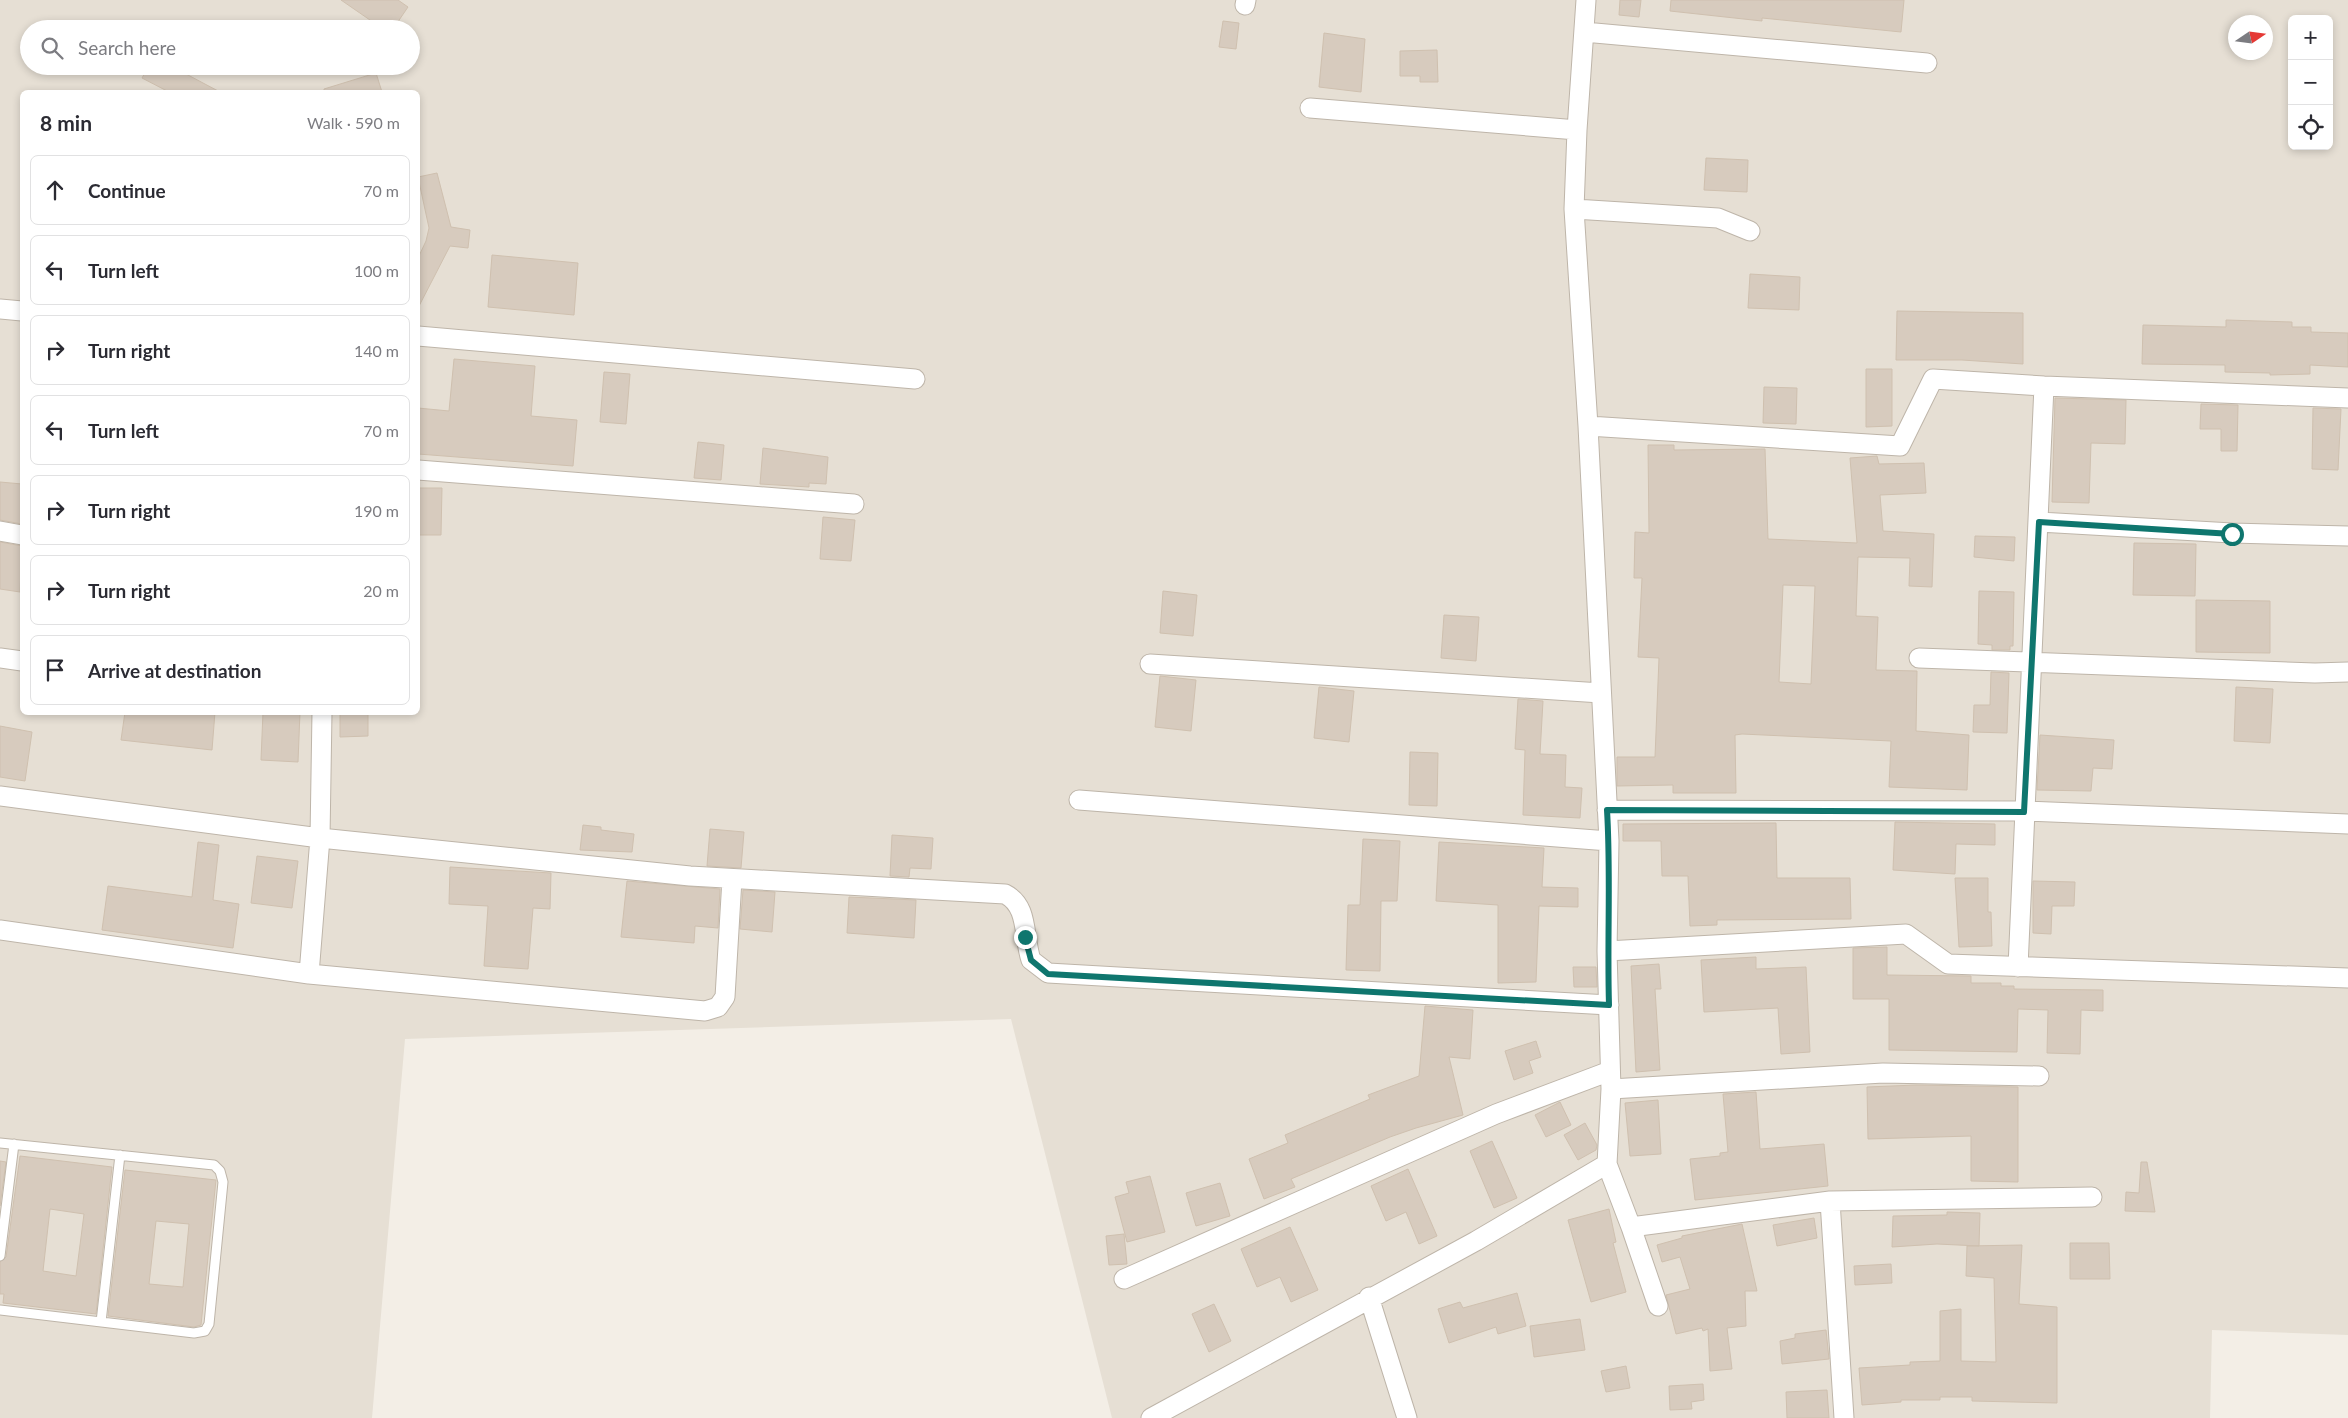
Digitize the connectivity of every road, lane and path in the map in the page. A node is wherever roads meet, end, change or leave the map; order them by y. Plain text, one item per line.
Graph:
1 (1586, 0) edge
2 (1584, 32) junction
3 (1927, 63) dead end
4 (1310, 108) dead end
5 (1577, 130) junction
6 (1574, 209) junction
7 (1750, 232) dead end
8 (0, 309) edge
9 (20, 311) edge
10 (420, 336) edge
11 (915, 378) dead end
12 (2044, 386) junction
13 (2348, 398) edge
14 (1588, 426) junction
15 (420, 470) edge
16 (854, 504) dead end
17 (2039, 522) junction
18 (0, 531) edge
19 (20, 535) edge
20 (2348, 536) edge
21 (0, 658) edge
22 (1919, 658) dead end
23 (20, 661) edge
24 (1150, 664) dead end
25 (2033, 664) junction
26 (2348, 672) edge
27 (1602, 693) junction
28 (322, 715) edge
29 (0, 796) edge
30 (1079, 800) dead end
31 (1607, 810) junction
32 (2024, 812) junction
33 (2348, 824) edge
34 (320, 838) junction
35 (1609, 841) junction
36 (732, 879) junction
37 (0, 930) edge
38 (1607, 951) junction
39 (2018, 966) junction
40 (309, 974) junction
41 (2348, 978) edge
42 (1609, 1005) junction
43 (2039, 1076) dead end
44 (1610, 1080) junction
45 (0, 1142) edge
46 (14, 1144) junction
47 (120, 1155) junction
48 (1607, 1164) junction
49 (2092, 1198) dead end
50 (1830, 1201) junction
51 (1632, 1227) junction
52 (0, 1256) edge
53 (1124, 1279) dead end
54 (1369, 1297) junction
55 (1658, 1306) dead end
56 (0, 1310) edge
57 (101, 1322) junction
58 (1151, 1418) edge
59 (1407, 1418) edge
60 (1844, 1418) edge

1 - 2 street
2 - 3 street
2 - 5 street
4 - 5 street
5 - 6 street
6 - 7 street
6 - 14 street
8 - 9 street
10 - 11 street
12 - 13 street
12 - 14 street
12 - 17 street
14 - 27 street
15 - 16 street
17 - 20 street
17 - 25 street
18 - 19 street
21 - 23 street
22 - 25 street
24 - 27 street
25 - 26 street
25 - 32 street
27 - 31 street
28 - 34 street
29 - 34 street
30 - 35 street
31 - 32 street
31 - 35 street
32 - 33 street
32 - 39 street
34 - 36 street
34 - 40 street
35 - 38 street
36 - 40 street
36 - 42 street
37 - 40 street
38 - 39 street
38 - 42 street
39 - 41 street
42 - 44 street
43 - 44 street
44 - 48 street
44 - 53 street
45 - 46 lane
46 - 47 lane
46 - 52 lane
47 - 57 lane
47 - 57 lane
48 - 51 street
48 - 54 street
49 - 50 street
50 - 51 street
50 - 60 street
51 - 55 street
54 - 58 street
54 - 59 street
56 - 57 lane

